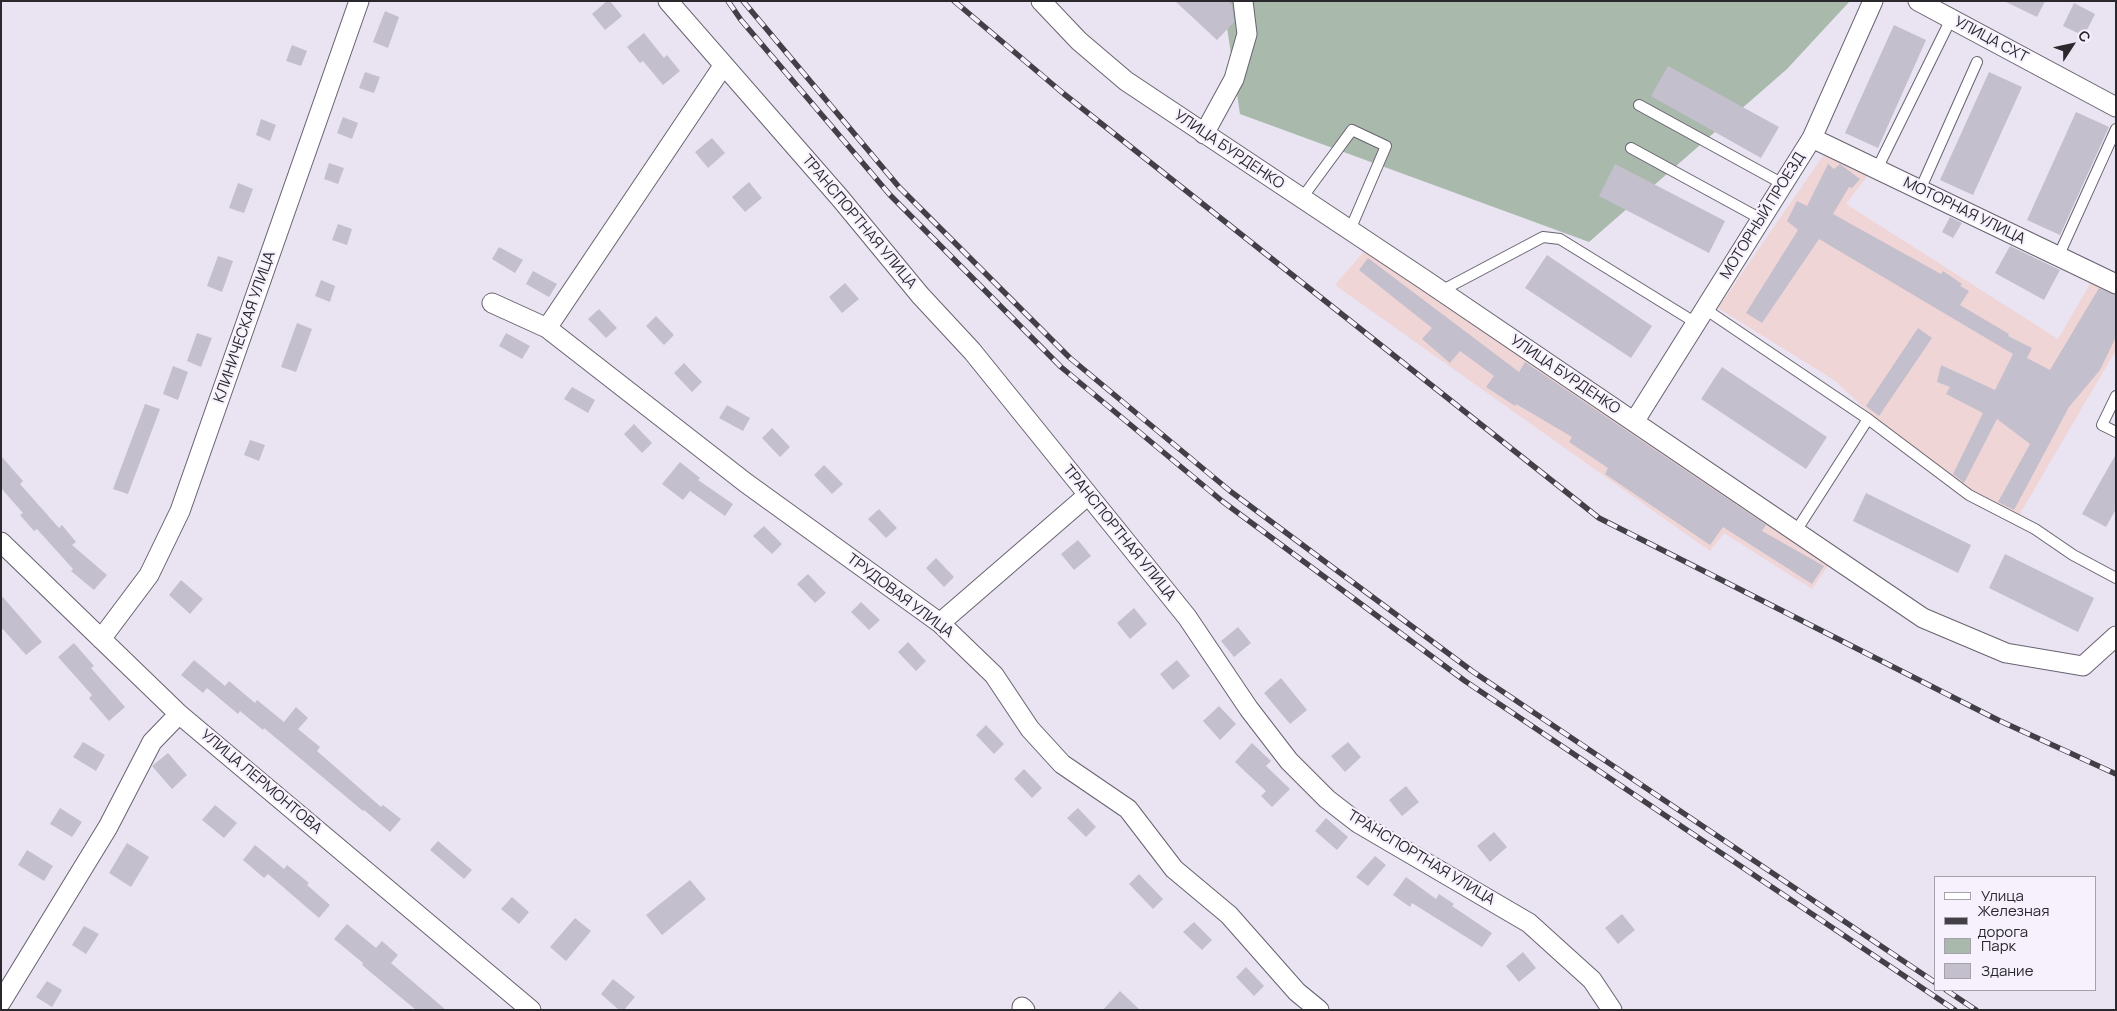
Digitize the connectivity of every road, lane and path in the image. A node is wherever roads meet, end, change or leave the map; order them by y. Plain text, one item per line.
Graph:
1 (360, 1) edge
2 (668, 1) edge
3 (1243, 1) edge
4 (1873, 1) edge
5 (1918, 1) edge
6 (1048, 4) edge
7 (1951, 19) junction
8 (1977, 62) dead end
9 (724, 66) junction
10 (1640, 105) dead end
11 (2116, 107) edge
12 (2116, 129) edge
13 (1204, 134) junction
14 (1812, 138) junction
15 (1631, 148) dead end
16 (1877, 169) junction
17 (1783, 184) junction
18 (1920, 190) junction
19 (1302, 198) junction
20 (1761, 219) junction
21 (1350, 230) junction
22 (2058, 257) junction
23 (2116, 284) edge
24 (1441, 291) junction
25 (492, 302) dead end
26 (1700, 316) junction
27 (547, 328) junction
28 (2116, 396) edge
29 (1868, 419) junction
30 (1634, 422) junction
31 (2116, 432) edge
32 (1088, 495) junction
33 (1796, 531) junction
34 (1, 542) edge
35 (2116, 578) edge
36 (940, 622) junction
37 (2116, 636) edge
38 (101, 639) junction
39 (179, 714) junction
40 (1, 1002) edge
41 (531, 1010) edge
42 (1319, 1010) edge
43 (1612, 1010) edge

1 - 38 street, КЛИНИЧЕСКАЯ УЛИЦА
2 - 9 street, ТРАНСПОРТНАЯ УЛИЦА
3 - 13 street
4 - 14 street, МОТОРНЫЙ ПРОЕЗД
5 - 7 street, УЛИЦА СХТ
6 - 13 street, УЛИЦА БУРДЕНКО
7 - 11 street, УЛИЦА СХТ
7 - 16 lane
8 - 18 lane
9 - 27 street
9 - 32 street, ТРАНСПОРТНАЯ УЛИЦА
10 - 17 lane
12 - 22 lane
13 - 19 street, УЛИЦА БУРДЕНКО
14 - 16 street, МОТОРНАЯ УЛИЦА
14 - 17 street, МОТОРНЫЙ ПРОЕЗД
15 - 20 lane
16 - 18 street, МОТОРНАЯ УЛИЦА
17 - 20 street, МОТОРНЫЙ ПРОЕЗД
18 - 22 street, МОТОРНАЯ УЛИЦА
19 - 21 street, УЛИЦА БУРДЕНКО
19 - 21 lane
20 - 26 street, МОТОРНЫЙ ПРОЕЗД
21 - 24 street, УЛИЦА БУРДЕНКО
22 - 23 street, МОТОРНАЯ УЛИЦА
24 - 26 lane
24 - 30 street, УЛИЦА БУРДЕНКО
25 - 27 street, ТРУДОВАЯ УЛИЦА
26 - 29 lane
26 - 30 street, МОТОРНЫЙ ПРОЕЗД
27 - 36 street, ТРУДОВАЯ УЛИЦА
28 - 31 lane
29 - 33 lane
29 - 35 lane
30 - 33 street, УЛИЦА БУРДЕНКО
32 - 36 street
32 - 43 street, ТРАНСПОРТНАЯ УЛИЦА
33 - 37 street, УЛИЦА БУРДЕНКО
34 - 38 street, УЛИЦА ЛЕРМОНТОВА
36 - 42 street, ТРУДОВАЯ УЛИЦА
38 - 39 street, УЛИЦА ЛЕРМОНТОВА
39 - 40 street
39 - 41 street, УЛИЦА ЛЕРМОНТОВА

